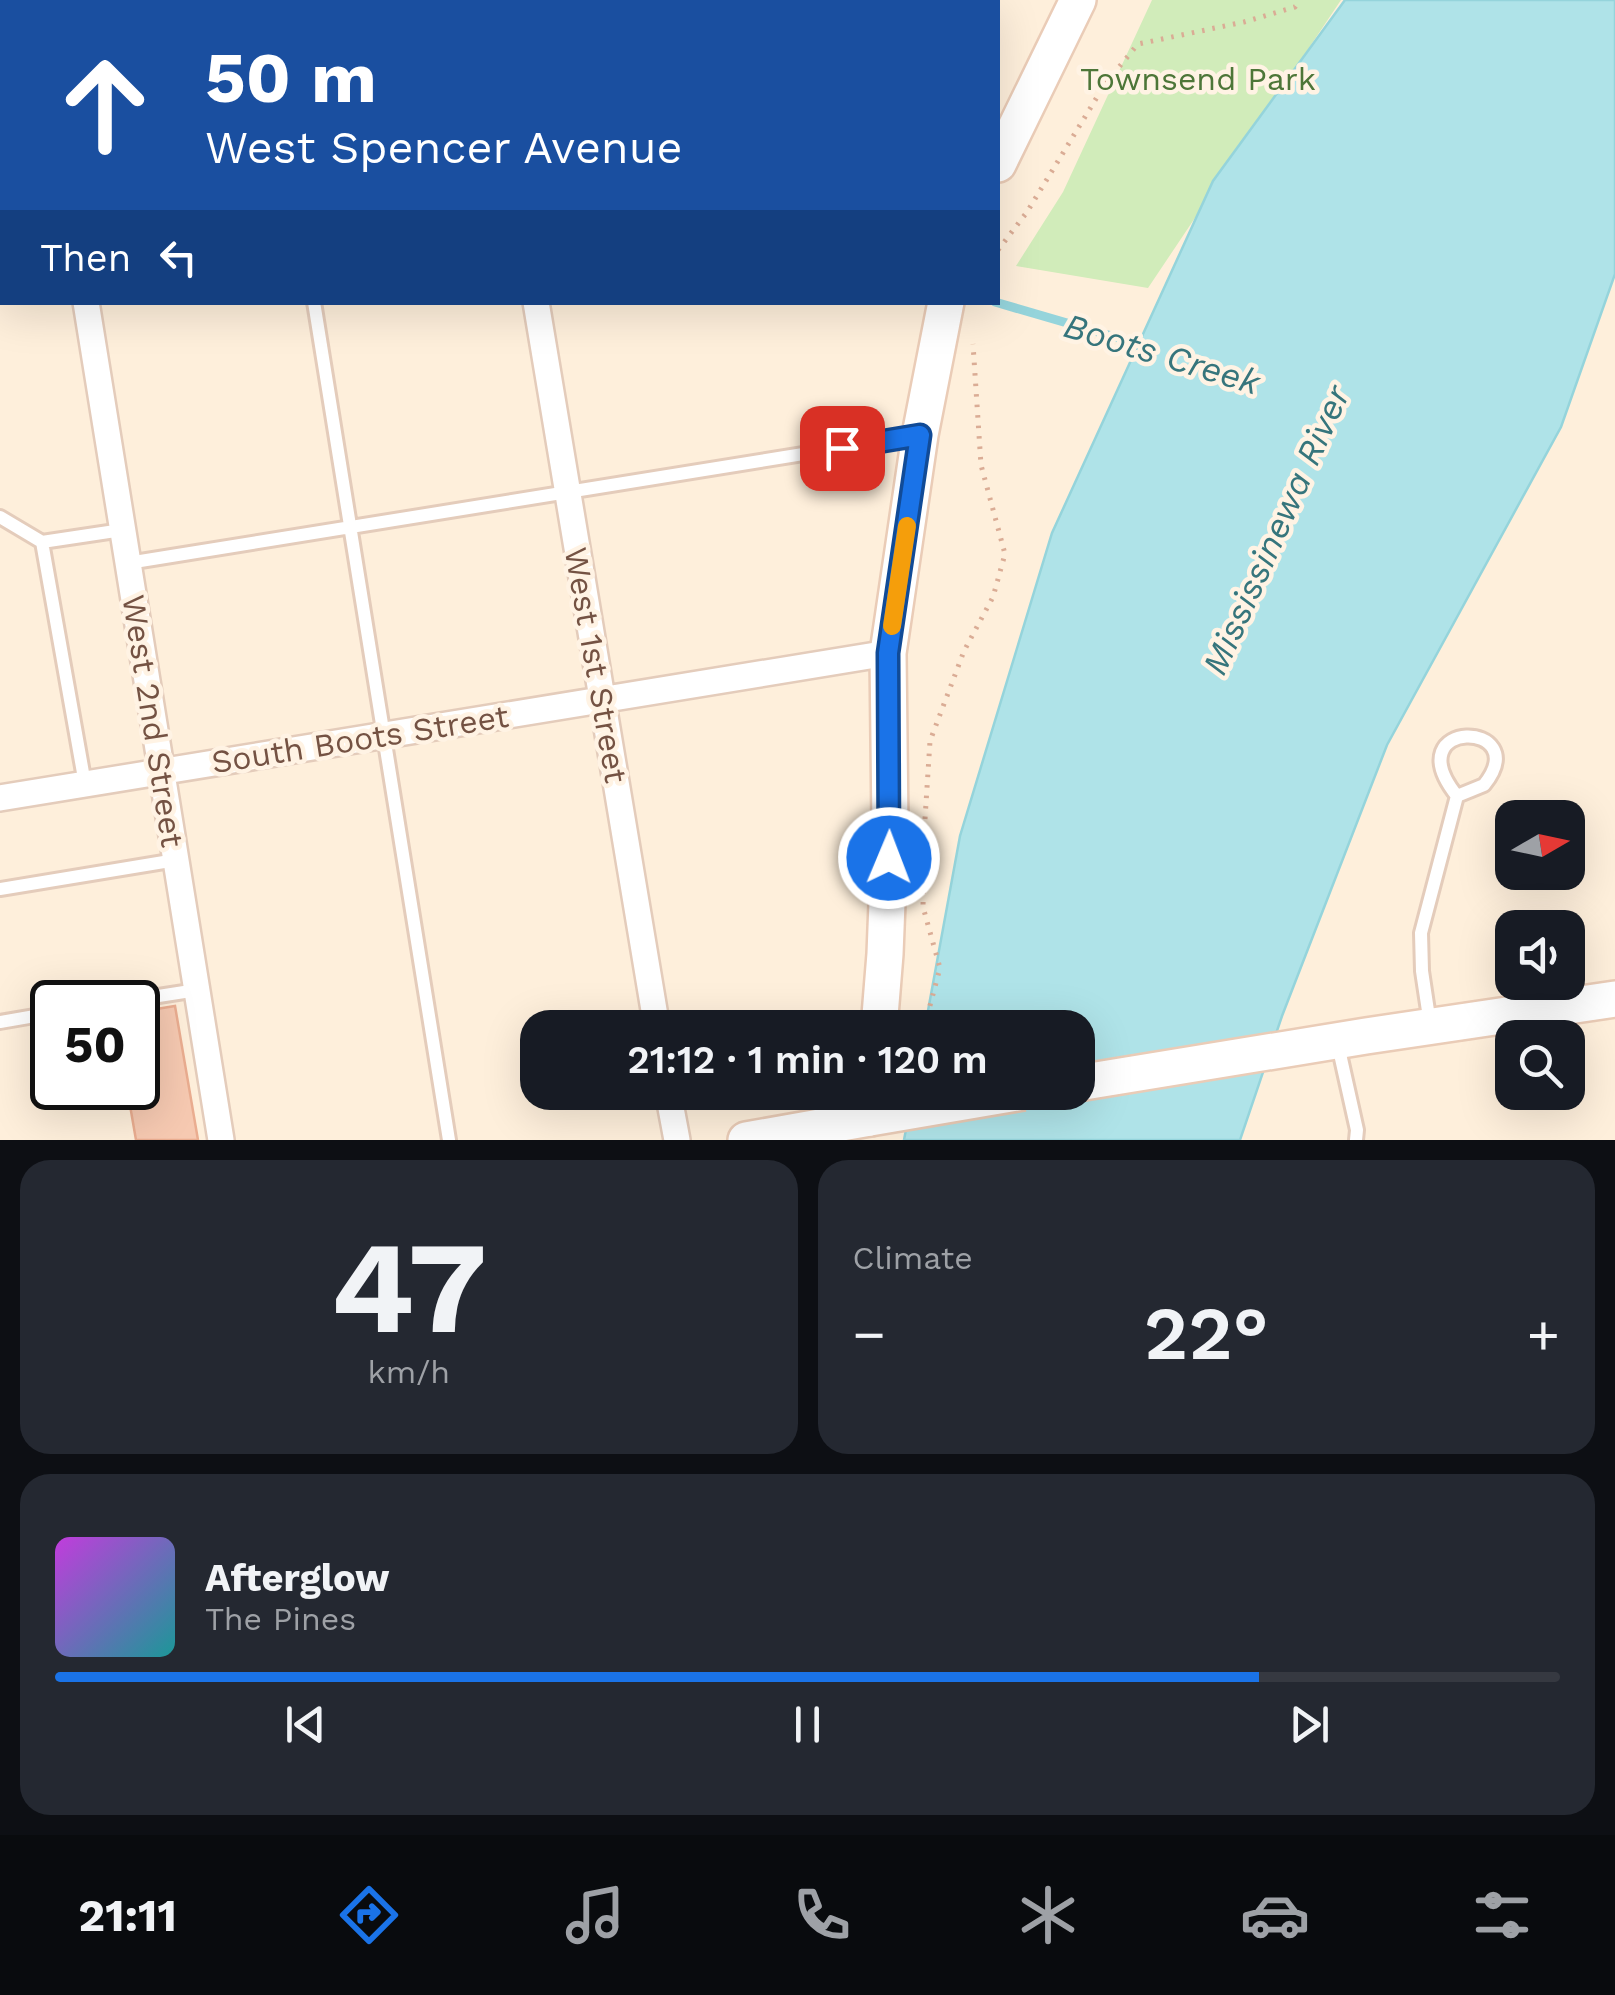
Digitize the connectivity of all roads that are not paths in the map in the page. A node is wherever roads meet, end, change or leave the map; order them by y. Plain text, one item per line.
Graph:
1 (1078, 0) edge
2 (1000, 160) edge
3 (86, 305) edge
4 (314, 305) edge
5 (536, 305) edge
6 (944, 309) edge
7 (920, 435) junction
8 (567, 493) junction
9 (0, 518) edge
10 (350, 529) junction
11 (122, 530) junction
12 (42, 542) junction
13 (128, 562) junction
14 (888, 653) junction
15 (602, 700) junction
16 (383, 736) junction
17 (161, 772) junction
18 (84, 784) junction
19 (1457, 796) junction
20 (0, 798) edge
21 (176, 860) junction
22 (0, 889) edge
23 (197, 990) junction
24 (160, 996) edge
25 (1615, 999) edge
26 (654, 1010) edge
27 (880, 1010) edge
28 (30, 1017) edge
29 (0, 1022) edge
30 (1430, 1026) junction
31 (1321, 1043) junction
32 (1095, 1081) edge
33 (671, 1110) edge
34 (853, 1110) edge
35 (221, 1140) edge
36 (449, 1140) edge
37 (676, 1140) edge
38 (746, 1140) edge
39 (1356, 1140) edge

1 - 2 main road
3 - 11 street, West 2nd Street
4 - 10 lane
5 - 8 street, West 1st Street
6 - 7 main road
7 - 8 lane
7 - 14 main road
8 - 10 lane
8 - 15 street, West 1st Street
9 - 12 lane
10 - 13 lane
10 - 16 lane
11 - 12 lane
11 - 13 street, West 2nd Street
12 - 18 lane
13 - 17 street, West 2nd Street
14 - 15 street, South Boots Street
14 - 27 main road
15 - 16 street, South Boots Street
15 - 26 street, West 1st Street
16 - 17 street, South Boots Street
16 - 36 lane
17 - 18 street, South Boots Street
17 - 21 street, West 2nd Street
18 - 20 street, South Boots Street
19 - 19 lane
19 - 30 lane
21 - 22 lane
21 - 23 street, West 2nd Street
23 - 24 lane
23 - 35 street, West 2nd Street
25 - 30 main road
28 - 29 lane
30 - 31 main road
31 - 32 main road
31 - 39 lane
33 - 37 street
34 - 38 main road

